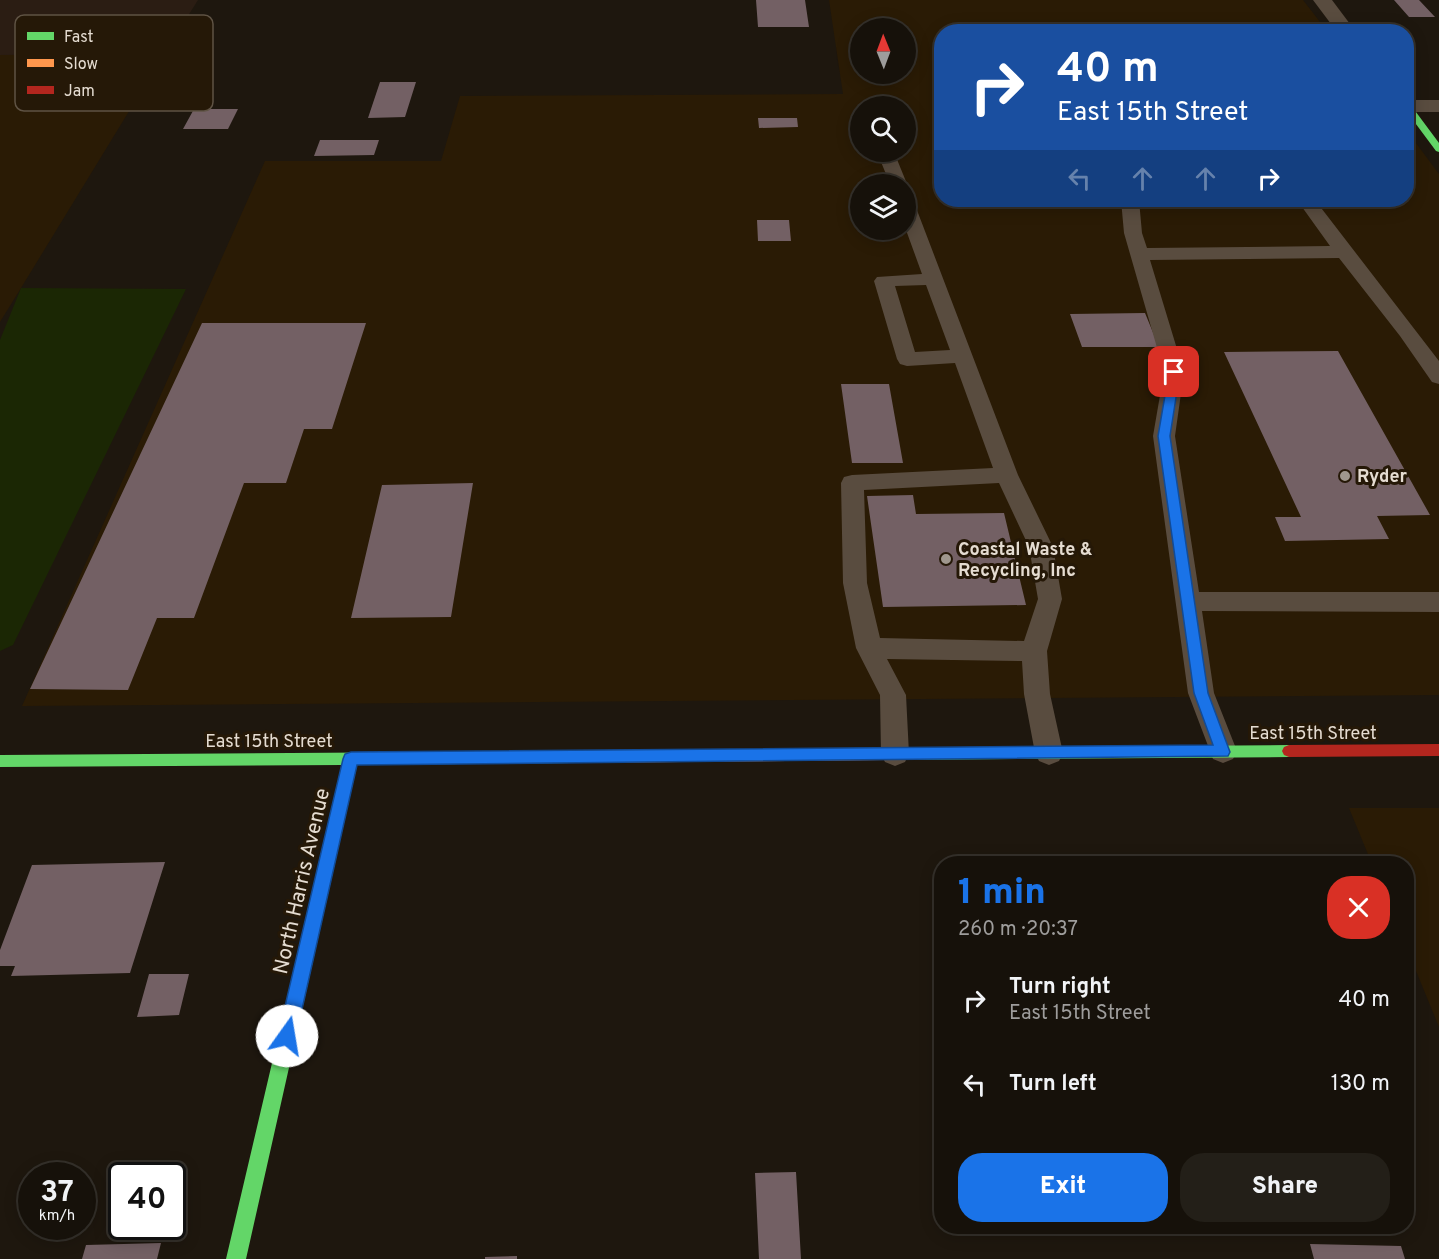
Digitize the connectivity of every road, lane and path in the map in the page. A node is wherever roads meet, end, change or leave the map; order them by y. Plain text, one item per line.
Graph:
1 (1322, 0) edge
2 (1341, 24) edge
3 (1414, 106) edge
4 (1439, 106) edge
5 (1414, 115) edge
6 (1439, 149) edge
7 (1131, 207) edge
8 (1311, 207) edge
9 (916, 231) edge
10 (1343, 252) junction
11 (1139, 254) junction
12 (934, 279) junction
13 (963, 356) junction
14 (1439, 377) edge
15 (1007, 475) junction
16 (1188, 601) junction
17 (1439, 602) edge
18 (869, 648) junction
19 (1034, 651) junction
20 (1439, 750) edge
21 (1223, 752) junction
22 (1049, 753) junction
23 (895, 754) junction
24 (351, 759) junction
25 (0, 761) edge
26 (236, 1259) edge

1 - 2 street
3 - 4 street
5 - 6 main road
7 - 11 lane
8 - 10 lane
9 - 12 lane
10 - 11 lane
10 - 14 lane
11 - 16 lane
12 - 13 lane
12 - 13 lane
13 - 15 lane
15 - 18 lane
15 - 19 lane
16 - 17 lane
16 - 21 lane
18 - 19 lane
18 - 23 lane
19 - 22 lane
20 - 21 main road, East 15th Street
21 - 22 main road, East 15th Street
22 - 23 main road, East 15th Street
23 - 24 main road, East 15th Street
24 - 25 main road, East 15th Street
24 - 26 main road, North Harris Avenue

